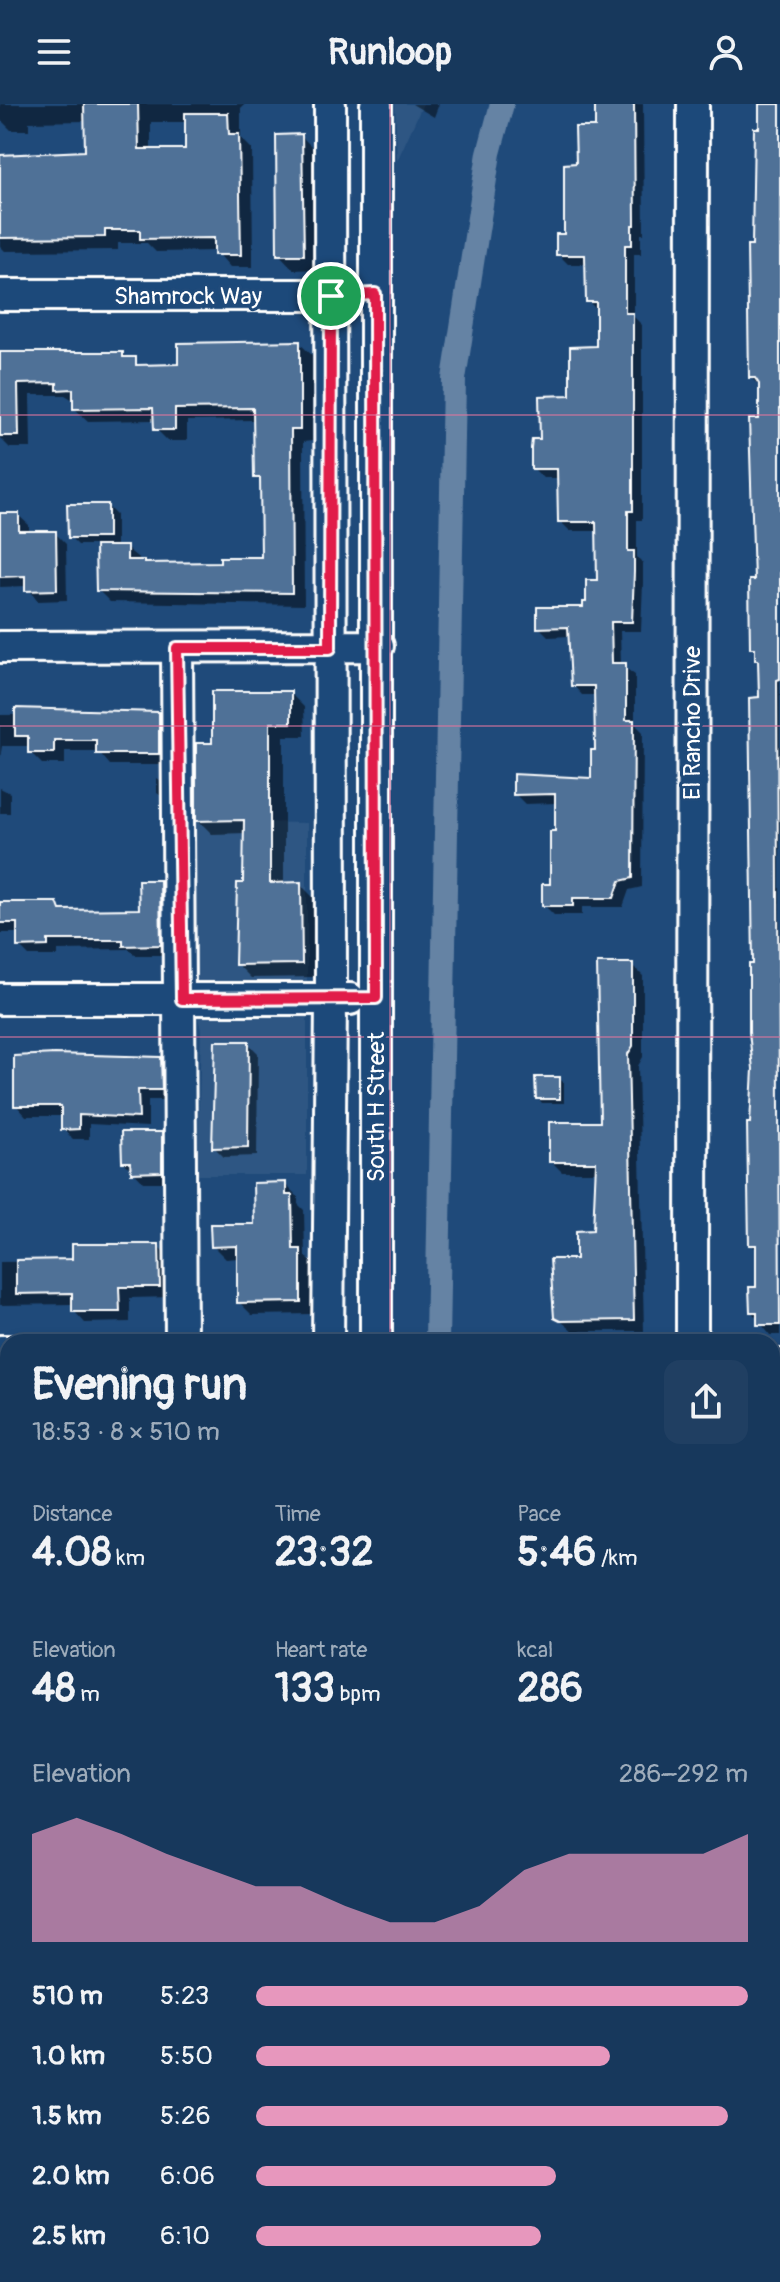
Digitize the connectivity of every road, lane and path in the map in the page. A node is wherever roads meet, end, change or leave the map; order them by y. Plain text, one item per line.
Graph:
1 (330, 104) edge
2 (376, 104) edge
3 (693, 104) edge
4 (375, 294) junction
5 (0, 295) edge
6 (331, 296) junction
7 (378, 646) junction
8 (0, 647) edge
9 (177, 648) junction
10 (330, 648) junction
11 (376, 998) junction
12 (0, 999) edge
13 (182, 999) junction
14 (331, 1000) junction
15 (181, 1334) edge
16 (328, 1334) edge
17 (376, 1334) edge
18 (692, 1334) edge

1 - 6 street, South H Street
2 - 4 street, South H Street
3 - 18 street, El Rancho Drive
4 - 6 street, Shamrock Way
4 - 7 street, South H Street
5 - 6 street, Shamrock Way
6 - 10 street, South H Street
7 - 10 street
7 - 11 street, South H Street
8 - 9 street
9 - 10 street
9 - 13 street
10 - 14 street, South H Street
11 - 14 street
11 - 17 street, South H Street
12 - 13 street
13 - 14 street
13 - 15 street
14 - 16 street, South H Street

